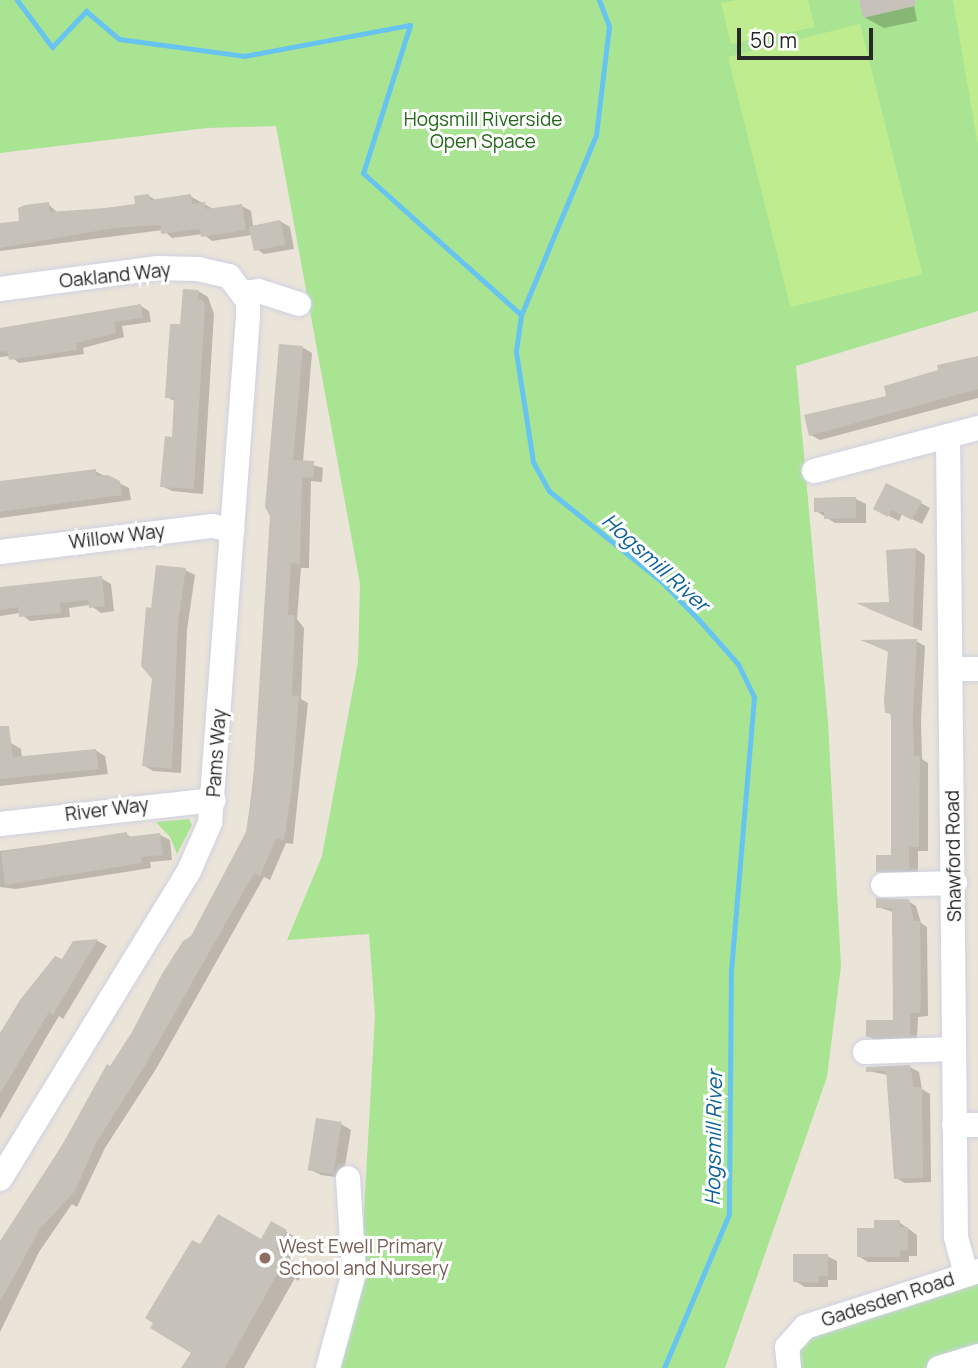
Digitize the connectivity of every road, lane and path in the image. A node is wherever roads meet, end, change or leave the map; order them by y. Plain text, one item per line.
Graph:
1 (236, 284) junction
2 (0, 289) edge
3 (299, 304) dead end
4 (978, 428) edge
5 (948, 436) junction
6 (814, 471) dead end
7 (233, 530) junction
8 (0, 552) edge
9 (951, 669) junction
10 (978, 669) edge
11 (214, 800) junction
12 (0, 824) edge
13 (955, 883) junction
14 (883, 885) dead end
15 (967, 959) edge
16 (954, 1049) junction
17 (865, 1052) dead end
18 (966, 1125) edge
19 (0, 1178) edge
20 (348, 1178) dead end
21 (972, 1273) edge
22 (978, 1356) edge
23 (943, 1367) edge
24 (328, 1368) edge
25 (789, 1368) edge

1 - 2 street, Oakland Way
1 - 3 street, Oakland Way
1 - 7 street, Pams Way
4 - 5 street
5 - 6 street
5 - 9 street, Shawford Road
7 - 8 street, Willow Way
7 - 11 street, Pams Way
9 - 10 street
9 - 13 street, Shawford Road
11 - 12 street, River Way
11 - 19 street, Pams Way
13 - 14 street
13 - 15 street, Shawford Road
15 - 16 street, Shawford Road
16 - 17 street
16 - 18 street, Shawford Road
18 - 21 street, Shawford Road
20 - 24 street
21 - 25 street, Gadesden Road
22 - 23 street

